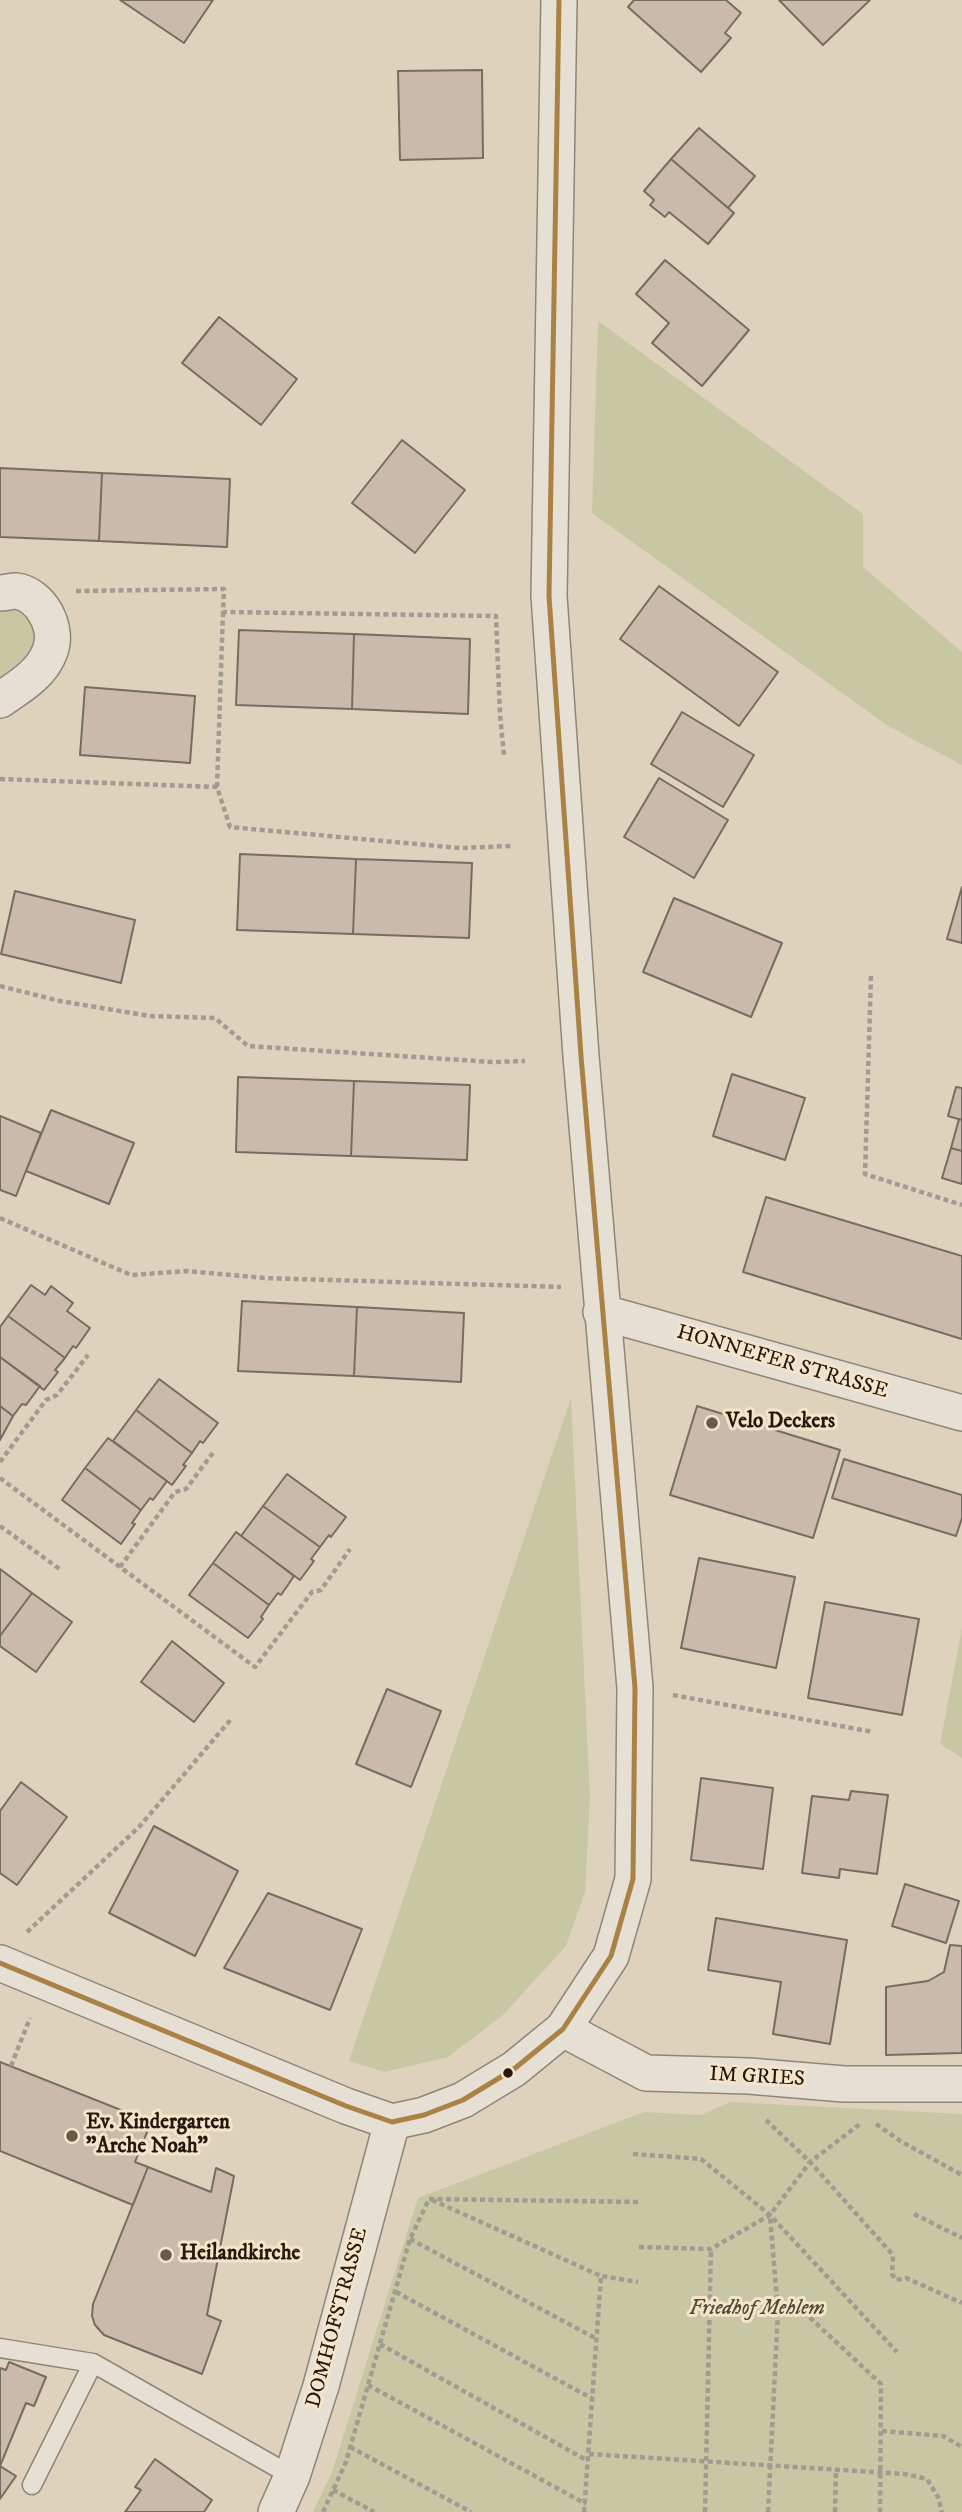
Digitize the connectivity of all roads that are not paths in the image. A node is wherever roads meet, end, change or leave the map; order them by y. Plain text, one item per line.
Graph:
1 (559, 0) edge
2 (0, 593) edge
3 (0, 700) edge
4 (601, 1300) junction
5 (962, 1413) edge
6 (17, 1969) edge
7 (563, 2029) junction
8 (962, 2084) edge
9 (392, 2122) junction
10 (0, 2348) edge
11 (93, 2363) junction
12 (292, 2476) junction
13 (32, 2485) dead end
14 (276, 2512) edge

1 - 4 street
2 - 3 street
4 - 5 street, HONNEFER STRASSE
4 - 7 street
6 - 9 street
7 - 8 street, IM GRIES
7 - 9 street
9 - 12 street, DOMHOFSTRASSE
10 - 11 lane
11 - 12 lane
11 - 13 lane
12 - 14 street, DOMHOFSTRASSE

